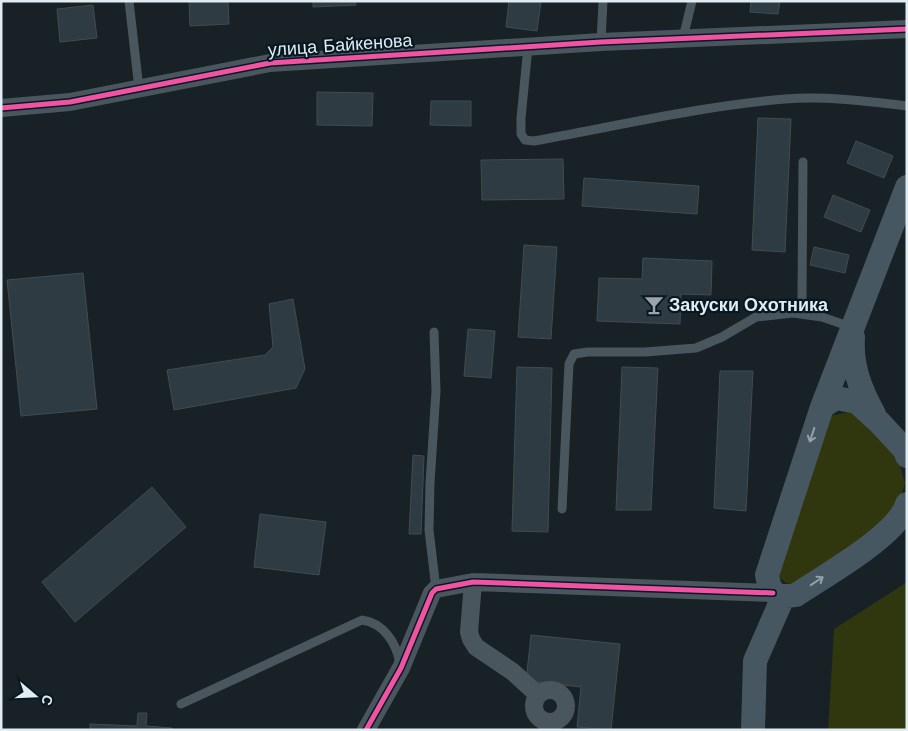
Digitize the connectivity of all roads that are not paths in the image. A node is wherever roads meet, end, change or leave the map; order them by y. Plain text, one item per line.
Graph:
1 (129, 1) edge
2 (604, 1) edge
3 (692, 1) edge
4 (907, 29) edge
5 (683, 38) junction
6 (601, 42) junction
7 (528, 47) junction
8 (139, 89) junction
9 (907, 106) edge
10 (1, 108) edge
11 (803, 162) dead end
12 (907, 187) edge
13 (811, 315) junction
14 (854, 327) junction
15 (434, 332) dead end
16 (822, 407) junction
17 (879, 422) junction
18 (907, 449) edge
19 (907, 456) edge
20 (907, 504) edge
21 (562, 509) dead end
22 (907, 526) edge
23 (882, 538) junction
24 (473, 582) junction
25 (436, 589) junction
26 (778, 595) junction
27 (401, 668) junction
28 (538, 695) dead end
29 (181, 704) dead end
30 (366, 730) edge
31 (752, 730) edge

1 - 8 lane
2 - 6 lane
3 - 5 lane
4 - 5 street, улица Байкенова
5 - 6 street, улица Байкенова
6 - 7 street, улица Байкенова
7 - 8 street, улица Байкенова
7 - 9 lane
8 - 10 street, улица Байкенова
11 - 13 lane
12 - 14 street
13 - 14 lane
13 - 21 lane
14 - 16 street
14 - 17 street
15 - 25 lane
16 - 17 street
16 -> 26 street
17 - 18 street
17 - 19 street
20 - 23 street
22 - 23 street
26 -> 23 street
24 - 25 street
24 - 26 street
24 - 28 street
25 - 27 street
26 - 31 street
27 - 29 lane
27 - 30 street

